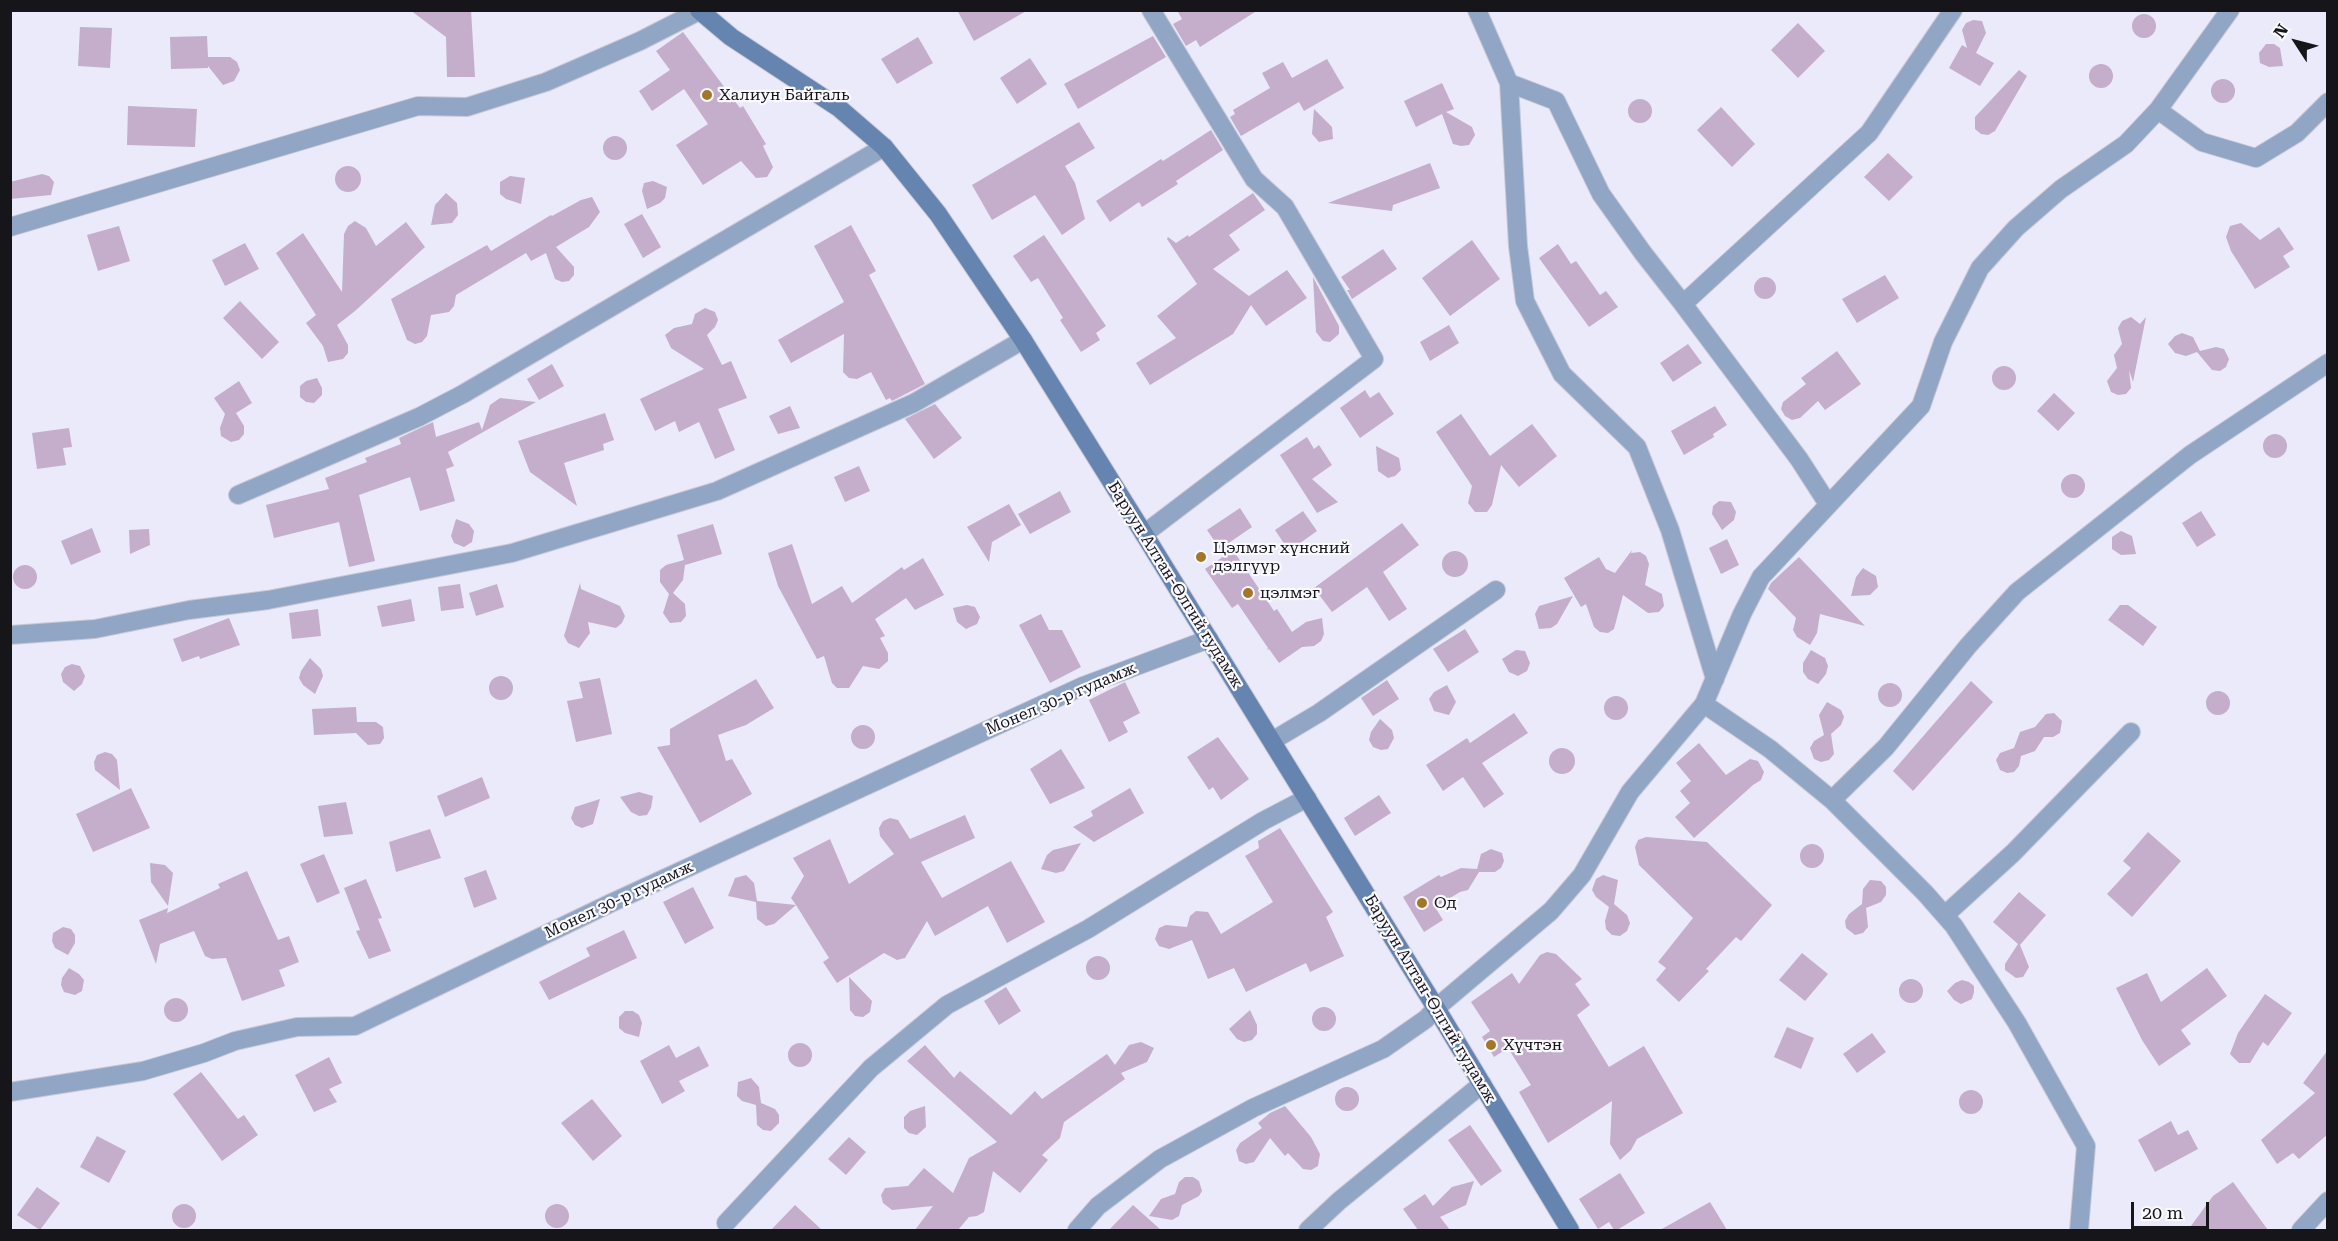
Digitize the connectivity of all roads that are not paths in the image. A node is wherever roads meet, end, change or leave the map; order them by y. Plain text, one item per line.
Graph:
1 (1151, 10) edge
2 (1478, 10) edge
3 (1953, 10) edge
4 (2230, 10) edge
5 (699, 11) edge
6 (1509, 82) junction
7 (2328, 102) edge
8 (2158, 110) junction
9 (884, 147) junction
10 (10, 227) edge
11 (1683, 304) junction
12 (1023, 340) junction
13 (2328, 363) edge
14 (238, 495) dead end
15 (1828, 504) junction
16 (1144, 534) junction
17 (1496, 590) dead end
18 (10, 635) edge
19 (1209, 639) junction
20 (1715, 679) junction
21 (1704, 704) junction
22 (2131, 732) dead end
23 (1272, 741) junction
24 (1307, 798) junction
25 (1832, 800) junction
26 (1945, 915) junction
27 (1436, 1008) junction
28 (1482, 1084) junction
29 (10, 1092) edge
30 (2328, 1201) edge
31 (726, 1223) dead end
32 (1077, 1230) edge
33 (1308, 1230) edge
34 (1570, 1230) edge
35 (2079, 1230) edge
36 (2301, 1230) edge

1 - 16 street
2 - 6 street
3 - 11 street
4 - 8 street
5 - 9 main road, Баруун Алтан-Өлгий гудамж
5 - 10 street
6 - 11 street
6 - 20 street
7 - 8 street
8 - 15 street
9 - 12 main road, Баруун Алтан-Өлгий гудамж
9 - 14 street
11 - 15 street
12 - 16 main road, Баруун Алтан-Өлгий гудамж
12 - 18 street
13 - 25 street
15 - 20 street
16 - 19 main road, Баруун Алтан-Өлгий гудамж
17 - 23 street
19 - 23 main road, Баруун Алтан-Өлгий гудамж
19 - 29 street, Монел 30-р гудамж
20 - 21 street
21 - 25 street
21 - 27 street
22 - 26 street
23 - 24 main road, Баруун Алтан-Өлгий гудамж
24 - 27 main road, Баруун Алтан-Өлгий гудамж
24 - 31 street
25 - 26 street
26 - 35 street
27 - 28 main road, Баруун Алтан-Өлгий гудамж
27 - 32 street
28 - 33 street
28 - 34 main road, Баруун Алтан-Өлгий гудамж
30 - 36 street

